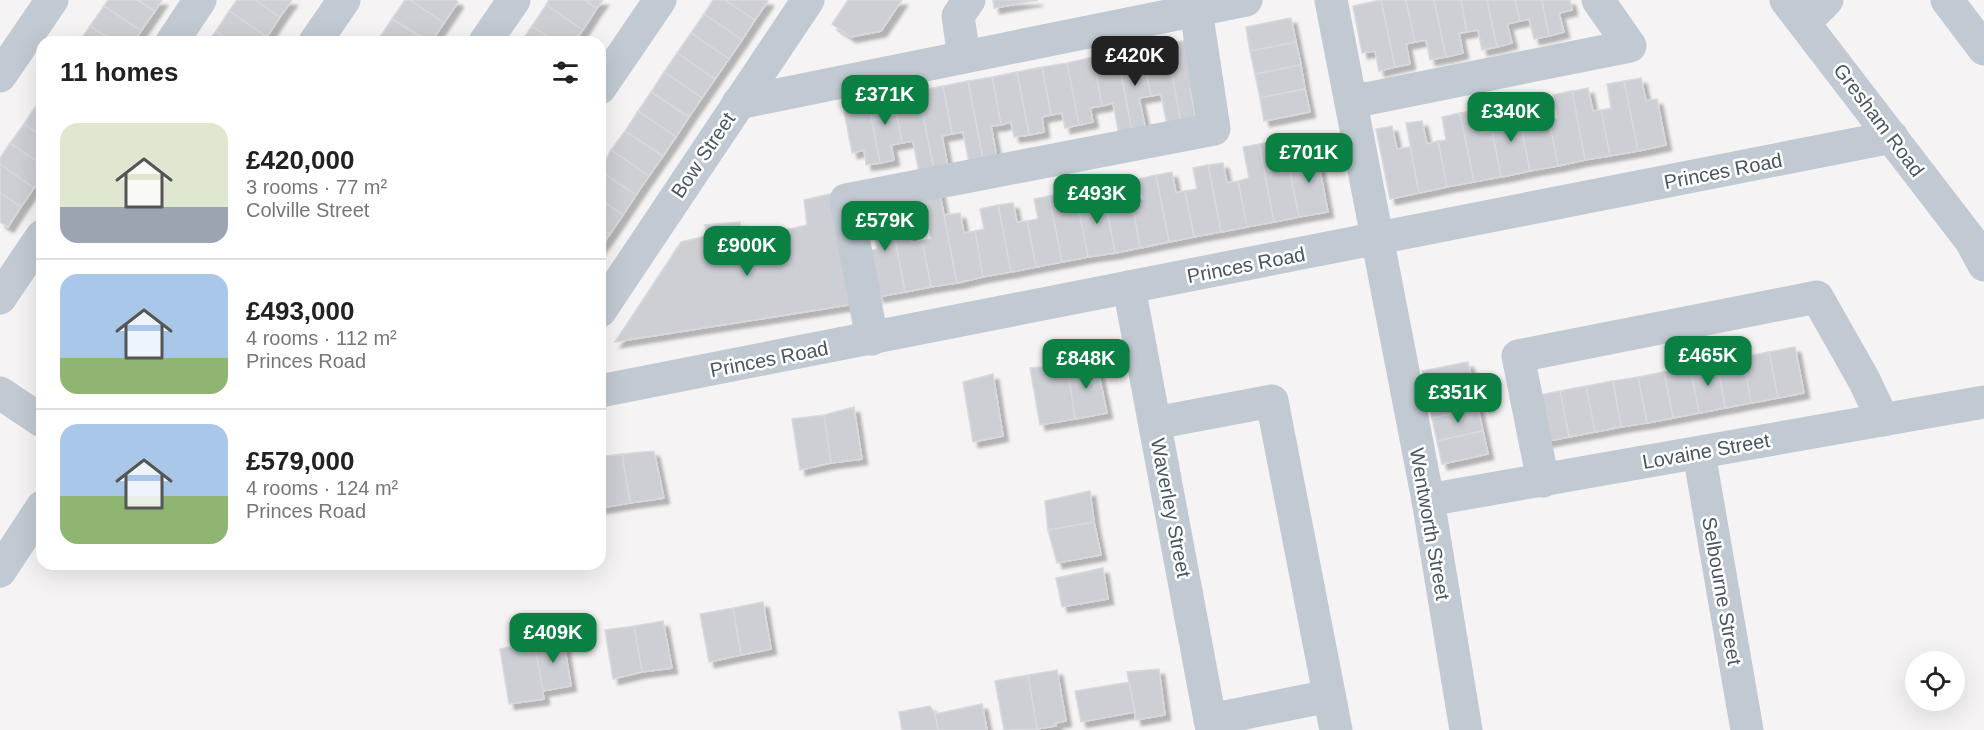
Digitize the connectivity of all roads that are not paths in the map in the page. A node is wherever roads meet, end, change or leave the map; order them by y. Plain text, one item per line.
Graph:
1 (52, 0) edge
2 (200, 0) edge
3 (344, 0) edge
4 (514, 0) edge
5 (660, 0) edge
6 (808, 0) edge
7 (969, 0) edge
8 (1246, 0) edge
9 (1331, 0) edge
10 (1598, 0) edge
11 (1947, 0) edge
12 (1806, 7) edge
13 (1196, 10) junction
14 (176, 36) edge
15 (319, 36) edge
16 (489, 36) edge
17 (1984, 50) edge
18 (964, 57) junction
19 (0, 76) edge
20 (606, 79) edge
21 (1351, 102) junction
22 (738, 103) junction
23 (1892, 137) junction
24 (1376, 240) junction
25 (36, 245) edge
26 (1980, 245) edge
27 (1129, 287) junction
28 (0, 298) edge
29 (606, 302) edge
30 (872, 339) junction
31 (606, 390) edge
32 (0, 393) edge
33 (1984, 402) edge
34 (36, 417) edge
35 (1883, 420) junction
36 (1155, 423) junction
37 (1699, 453) junction
38 (1543, 481) junction
39 (1428, 501) junction
40 (36, 516) edge
41 (0, 571) edge
42 (1329, 696) junction
43 (1211, 725) edge
44 (1466, 728) edge
45 (1336, 730) edge
46 (1747, 730) edge

1 - 19 street
2 - 14 street
3 - 15 street
4 - 16 street
5 - 20 street
6 - 22 street, Bow Street
7 - 18 street
8 - 13 street
9 - 21 street, Wentworth Street
10 - 21 street
11 - 17 street
12 - 23 street, Gresham Road
13 - 18 street
13 - 30 street
18 - 22 street
21 - 24 street, Wentworth Street
22 - 29 street, Bow Street
23 - 24 street, Princes Road
23 - 26 street, Gresham Road
24 - 27 street, Princes Road
24 - 39 street, Wentworth Street
25 - 28 street
27 - 30 street, Princes Road
27 - 36 street, Waverley Street
30 - 31 street, Princes Road
32 - 34 street
33 - 35 street, Lovaine Street
35 - 37 street, Lovaine Street
35 - 38 street
36 - 42 street
36 - 43 street, Waverley Street
37 - 38 street, Lovaine Street
37 - 46 street, Selbourne Street
38 - 39 street, Lovaine Street
39 - 44 street, Wentworth Street
40 - 41 street
42 - 43 street
42 - 45 street

